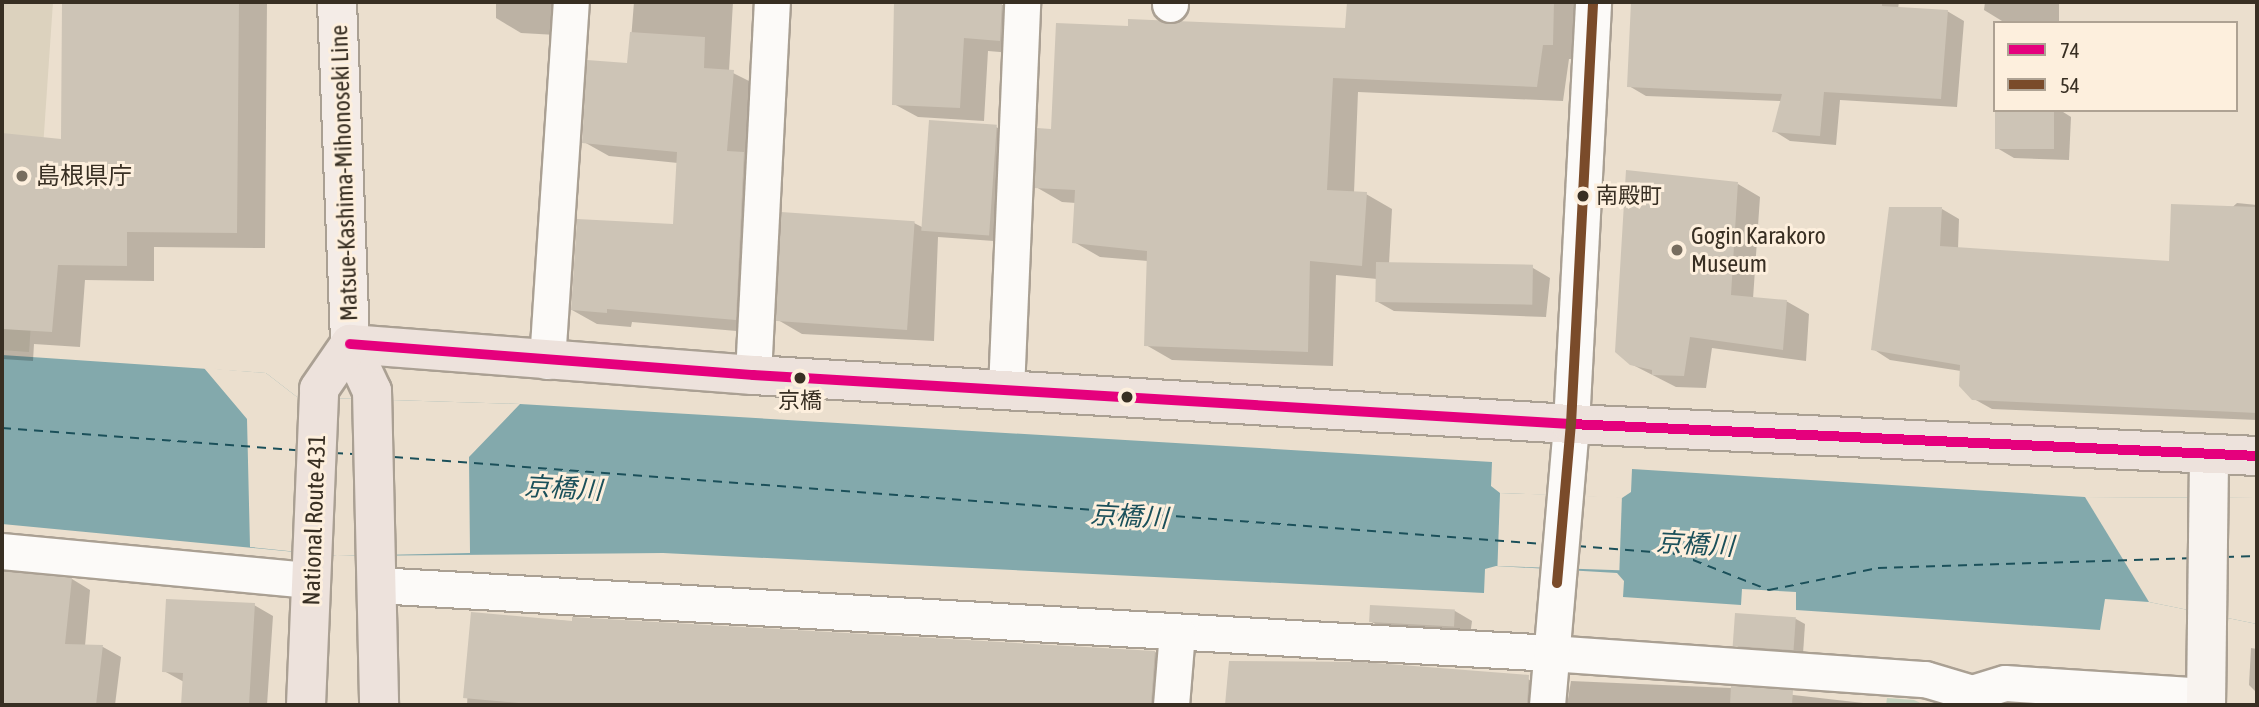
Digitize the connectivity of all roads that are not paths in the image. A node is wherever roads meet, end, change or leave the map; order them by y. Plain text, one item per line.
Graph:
1 (337, 2) edge
2 (571, 2) edge
3 (772, 2) edge
4 (1023, 2) edge
5 (1593, 2) edge
6 (350, 345) junction
7 (547, 361) junction
8 (753, 375) junction
9 (1006, 390) junction
10 (1571, 424) junction
11 (2209, 455) junction
12 (2257, 456) edge
13 (2, 551) edge
14 (311, 570) junction
15 (376, 574) junction
16 (1177, 632) junction
17 (1550, 653) junction
18 (2206, 701) edge
19 (306, 705) edge
20 (379, 705) edge
21 (1171, 705) edge
22 (1547, 705) edge

1 - 6 main road, Matsue-Kashima-Mihonoseki Line
2 - 7 street
3 - 8 street
4 - 9 street
5 - 10 street
6 - 7 highway
6 - 14 highway, National Route 431
6 - 15 highway
7 - 8 highway
8 - 9 highway
9 - 10 highway
10 - 11 highway
10 - 17 street
11 - 12 highway
11 - 18 main road
13 - 14 street
14 - 19 highway, National Route 431
15 - 16 street
15 - 20 highway
16 - 17 street
16 - 21 street
17 - 18 street
17 - 22 street

